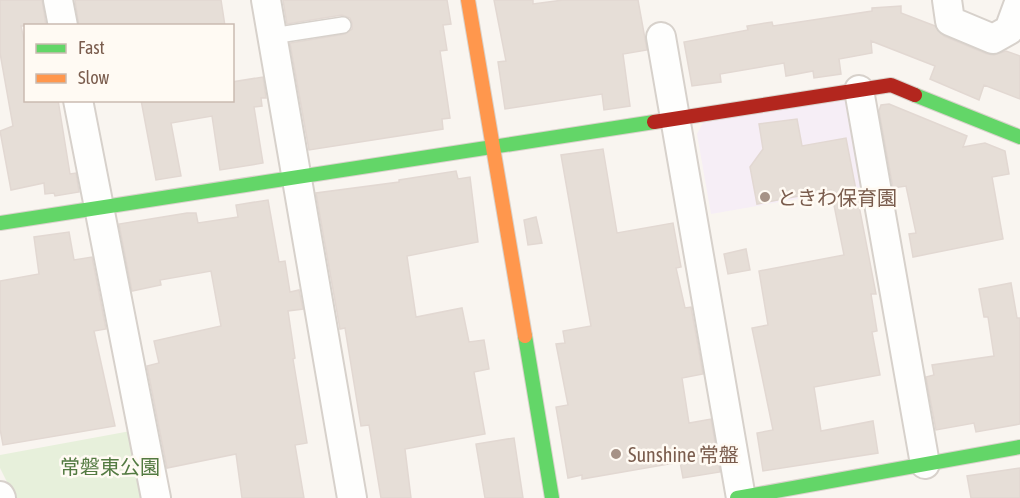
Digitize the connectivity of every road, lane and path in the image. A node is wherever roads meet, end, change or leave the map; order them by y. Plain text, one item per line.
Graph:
1 (57, 0) edge
2 (266, 0) edge
3 (468, 0) edge
4 (947, 0) edge
5 (1020, 0) edge
6 (63, 24) edge
7 (344, 25) dead end
8 (272, 36) junction
9 (661, 37) dead end
10 (859, 90) junction
11 (78, 102) edge
12 (675, 118) junction
13 (1020, 137) edge
14 (492, 146) junction
15 (296, 176) junction
16 (99, 208) junction
17 (0, 223) edge
18 (1020, 447) edge
19 (925, 464) junction
20 (156, 498) edge
21 (352, 498) edge
22 (552, 498) edge
23 (740, 498) edge

1 - 6 street
2 - 8 street
3 - 14 street
4 - 5 street
7 - 8 lane
8 - 15 street
9 - 12 street
10 - 12 street
10 - 13 street
10 - 19 street
11 - 16 street
12 - 14 street
12 - 23 street
14 - 15 street
14 - 22 street
15 - 16 street
15 - 21 street
16 - 17 street
16 - 20 street
18 - 19 street
19 - 23 street

